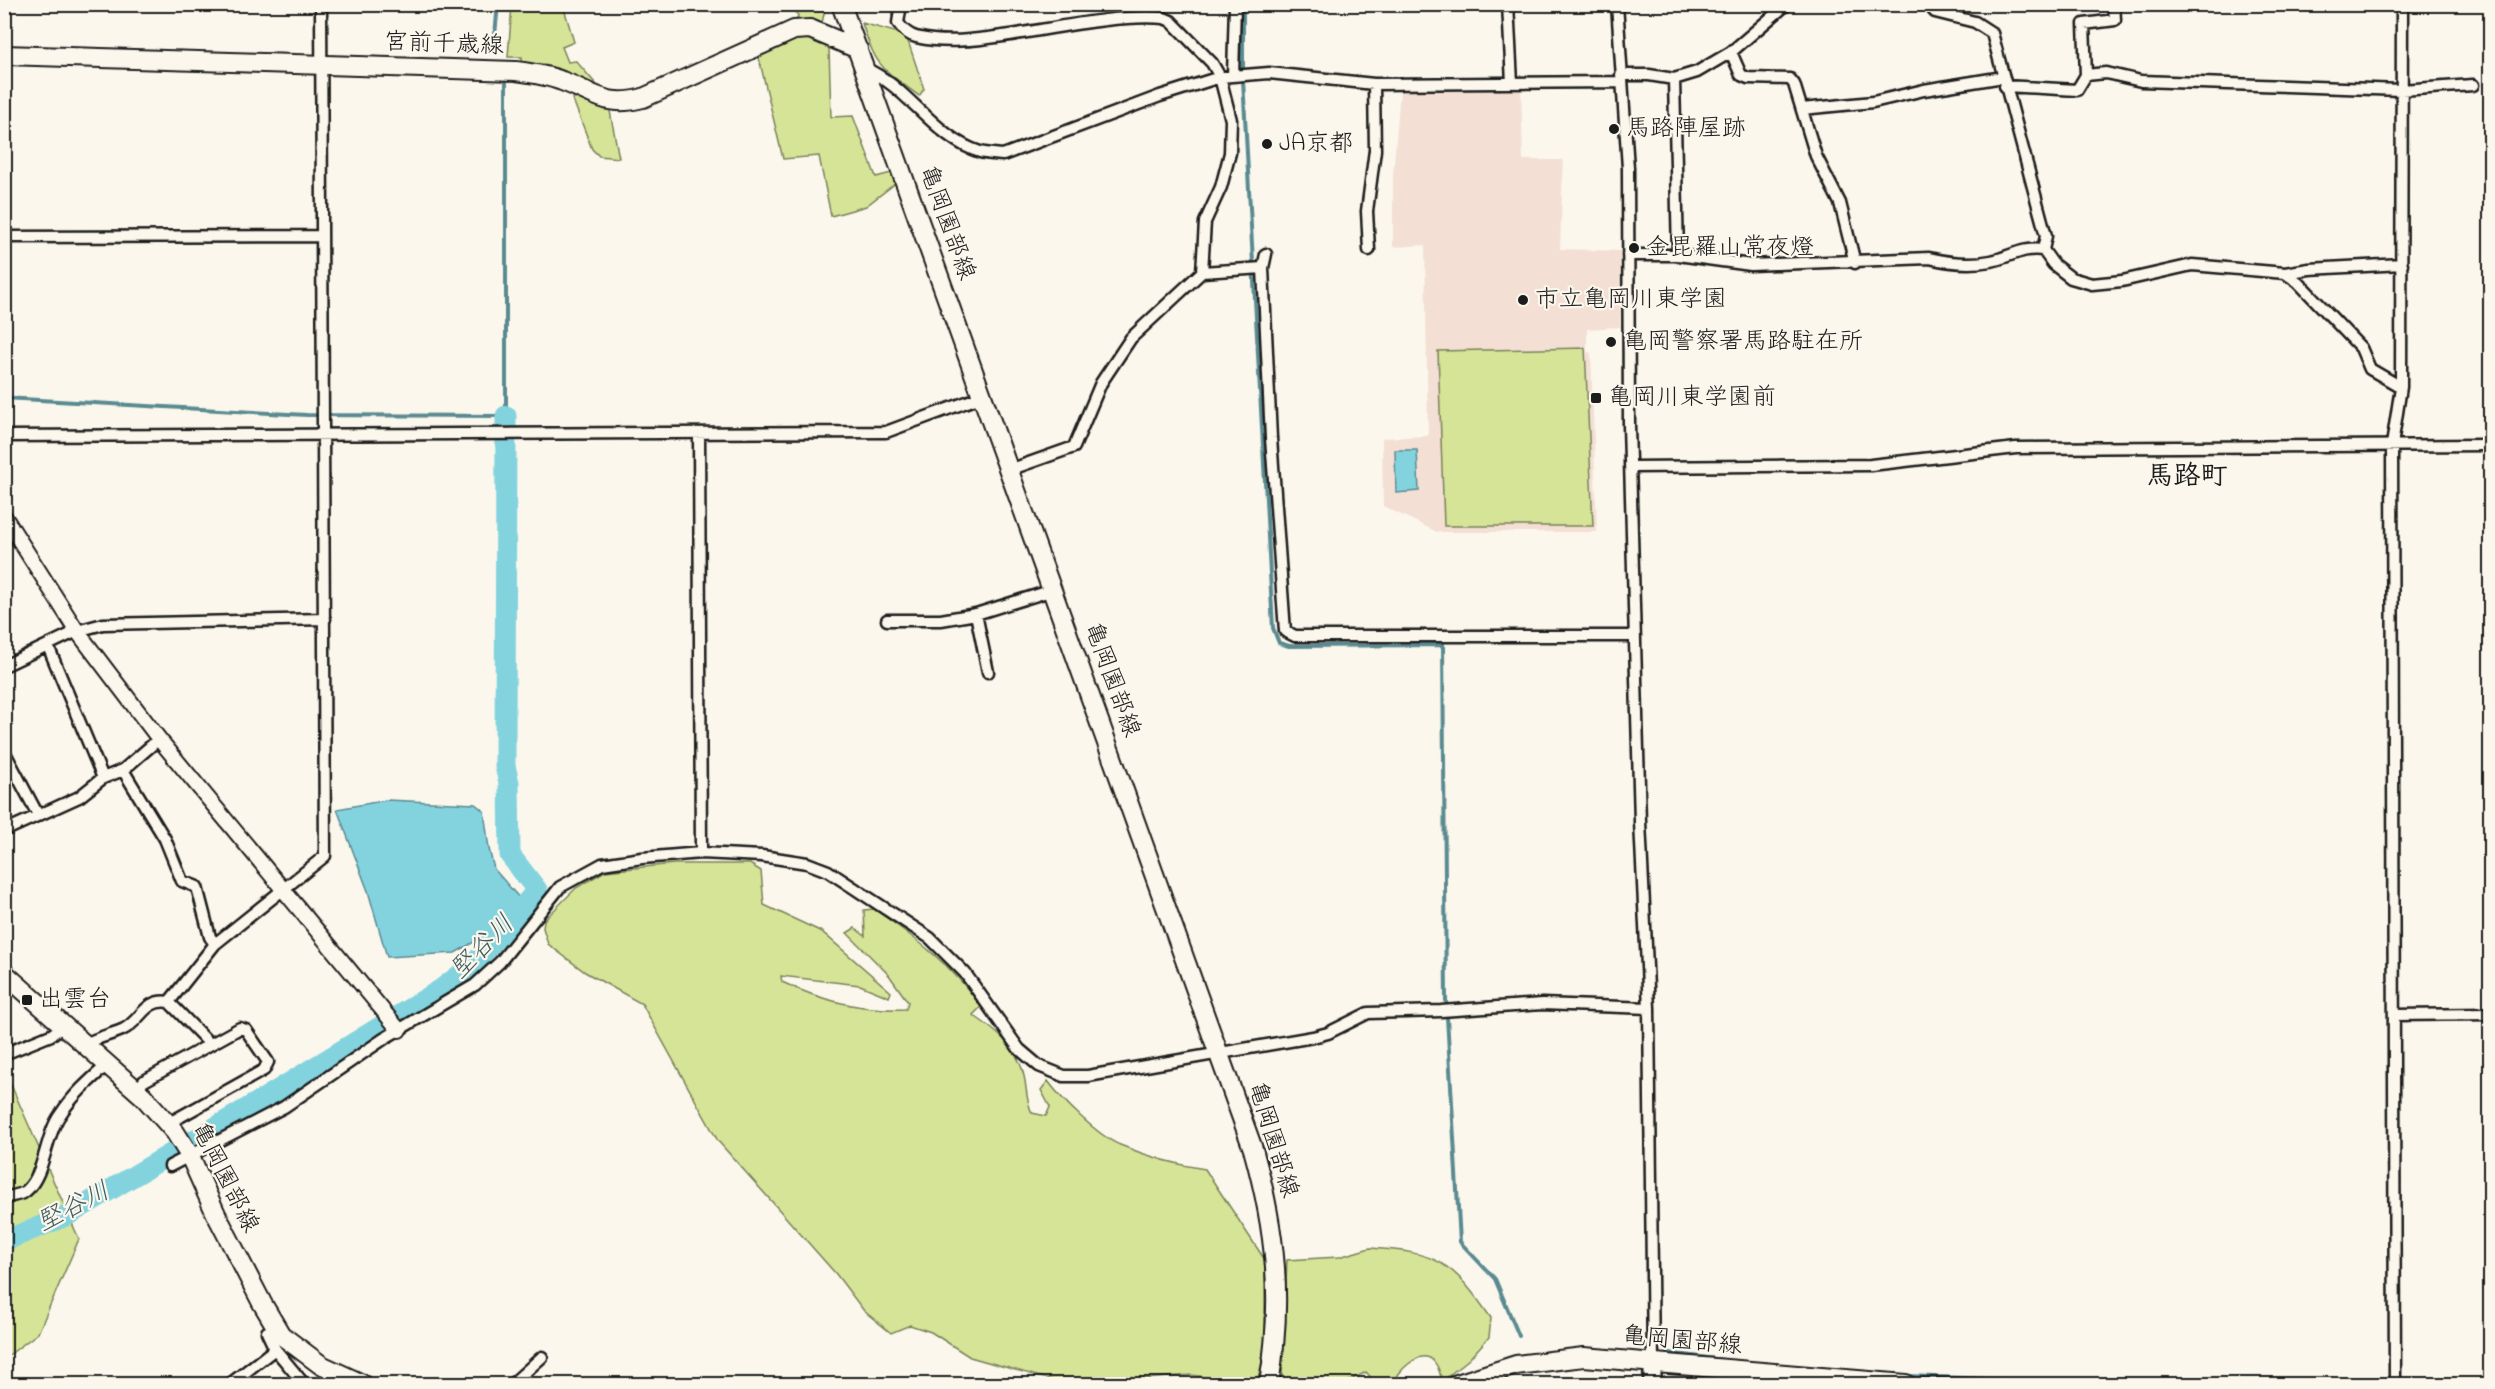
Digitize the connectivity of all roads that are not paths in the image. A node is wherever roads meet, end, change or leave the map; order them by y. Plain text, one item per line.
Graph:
1 (321, 4) edge
2 (842, 4) edge
3 (901, 4) edge
4 (1235, 4) edge
5 (1508, 4) edge
6 (1617, 4) edge
7 (1787, 4) edge
8 (1928, 4) edge
9 (2115, 4) edge
10 (2402, 4) edge
11 (858, 49) junction
12 (1731, 52) junction
13 (4, 55) edge
14 (321, 66) junction
15 (864, 68) junction
16 (2086, 75) junction
17 (1233, 76) junction
18 (1220, 77) junction
19 (1621, 79) junction
20 (1674, 79) junction
21 (2004, 82) junction
22 (1512, 83) junction
23 (1374, 84) junction
24 (2473, 85) dead end
25 (2402, 90) junction
26 (1802, 109) junction
27 (322, 236) junction
28 (4, 237) edge
29 (1369, 250) dead end
30 (2043, 250) junction
31 (1266, 254) dead end
32 (1628, 255) junction
33 (1678, 255) junction
34 (1855, 263) junction
35 (2402, 264) junction
36 (1263, 268) junction
37 (1202, 272) junction
38 (2285, 273) junction
39 (2401, 387) junction
40 (983, 396) junction
41 (699, 433) junction
42 (324, 435) junction
43 (4, 436) edge
44 (2392, 445) junction
45 (2490, 445) edge
46 (1631, 467) junction
47 (1009, 470) junction
48 (4, 516) edge
49 (1053, 590) junction
50 (976, 614) junction
51 (325, 619) junction
52 (887, 620) dead end
53 (77, 631) junction
54 (1635, 636) junction
55 (48, 646) junction
56 (4, 666) edge
57 (988, 672) dead end
58 (159, 739) junction
59 (4, 751) edge
60 (123, 770) junction
61 (103, 778) junction
62 (38, 815) junction
63 (4, 831) edge
64 (701, 853) junction
65 (283, 889) junction
66 (215, 944) junction
67 (4, 973) edge
68 (169, 1002) junction
69 (1649, 1008) junction
70 (2490, 1014) edge
71 (2395, 1015) junction
72 (65, 1025) junction
73 (399, 1030) junction
74 (86, 1044) junction
75 (210, 1044) junction
76 (4, 1054) edge
77 (1220, 1054) junction
78 (108, 1064) junction
79 (136, 1089) junction
80 (169, 1123) junction
81 (190, 1156) junction
82 (170, 1166) dead end
83 (4, 1198) edge
84 (276, 1328) junction
85 (275, 1349) junction
86 (542, 1357) dead end
87 (1653, 1362) junction
88 (1465, 1383) edge
89 (1865, 1383) edge
90 (230, 1384) edge
91 (304, 1384) edge
92 (362, 1384) edge
93 (512, 1384) edge
94 (1269, 1384) edge
95 (1652, 1384) edge
96 (1906, 1384) edge
97 (2395, 1384) edge

1 - 14 street
2 - 11 main road, 亀岡園部線
3 - 18 street
4 - 17 street
5 - 22 street
6 - 19 street
7 - 12 street
8 - 21 street
9 - 16 street
10 - 25 street
11 - 14 main road, 宮前千歳線
11 - 15 main road, 亀岡園部線
12 - 20 street
12 - 26 street
13 - 14 main road, 宮前千歳線
14 - 27 street
15 - 18 street
15 - 40 main road, 亀岡園部線
16 - 21 street
16 - 25 street
17 - 18 street
17 - 23 street
18 - 37 street
19 - 20 street
19 - 22 street
19 - 32 street
20 - 33 street
21 - 26 street
21 - 30 street
22 - 23 street
23 - 29 street
24 - 25 street
25 - 35 street
26 - 34 street
27 - 28 street
27 - 42 street
30 - 34 street
30 - 38 street
31 - 36 street
32 - 33 street
32 - 46 street
33 - 34 street
35 - 38 street
35 - 39 street
36 - 37 street
36 - 54 street
37 - 47 street
38 - 39 street
39 - 44 street
40 - 41 street
40 - 47 main road, 亀岡園部線
41 - 42 street
41 - 64 street
42 - 43 street
42 - 51 street
44 - 45 street
44 - 46 street
44 - 71 street
46 - 54 street
47 - 49 main road, 亀岡園部線
48 - 53 street
49 - 50 street
49 - 77 main road, 亀岡園部線
50 - 52 street
50 - 57 street
51 - 53 street
51 - 65 street
53 - 55 street
53 - 58 street
54 - 69 street
55 - 56 street
55 - 61 street
58 - 60 street
58 - 65 street
59 - 62 street
60 - 61 street
60 - 66 street
61 - 62 street
62 - 63 street
64 - 73 street
64 - 77 street
65 - 66 street
65 - 73 street
66 - 68 street
67 - 72 main road, 亀岡園部線
68 - 74 street
68 - 75 street
69 - 77 street
69 - 87 street
70 - 71 street
71 - 97 street
72 - 74 main road, 亀岡園部線
72 - 76 street
73 - 81 street
74 - 78 main road, 亀岡園部線
75 - 79 street
75 - 80 street
77 - 94 main road, 亀岡園部線
78 - 79 main road, 亀岡園部線
78 - 83 street
79 - 80 main road, 亀岡園部線
80 - 81 main road, 亀岡園部線
81 - 82 street
81 - 84 main road, 亀岡園部線
84 - 85 street
84 - 92 main road, 亀岡園部線
85 - 90 street
85 - 91 street
86 - 93 street
87 - 88 main road, 亀岡園部線
87 - 89 main road, 亀岡園部線
87 - 95 main road
89 - 96 main road, 亀岡園部線

